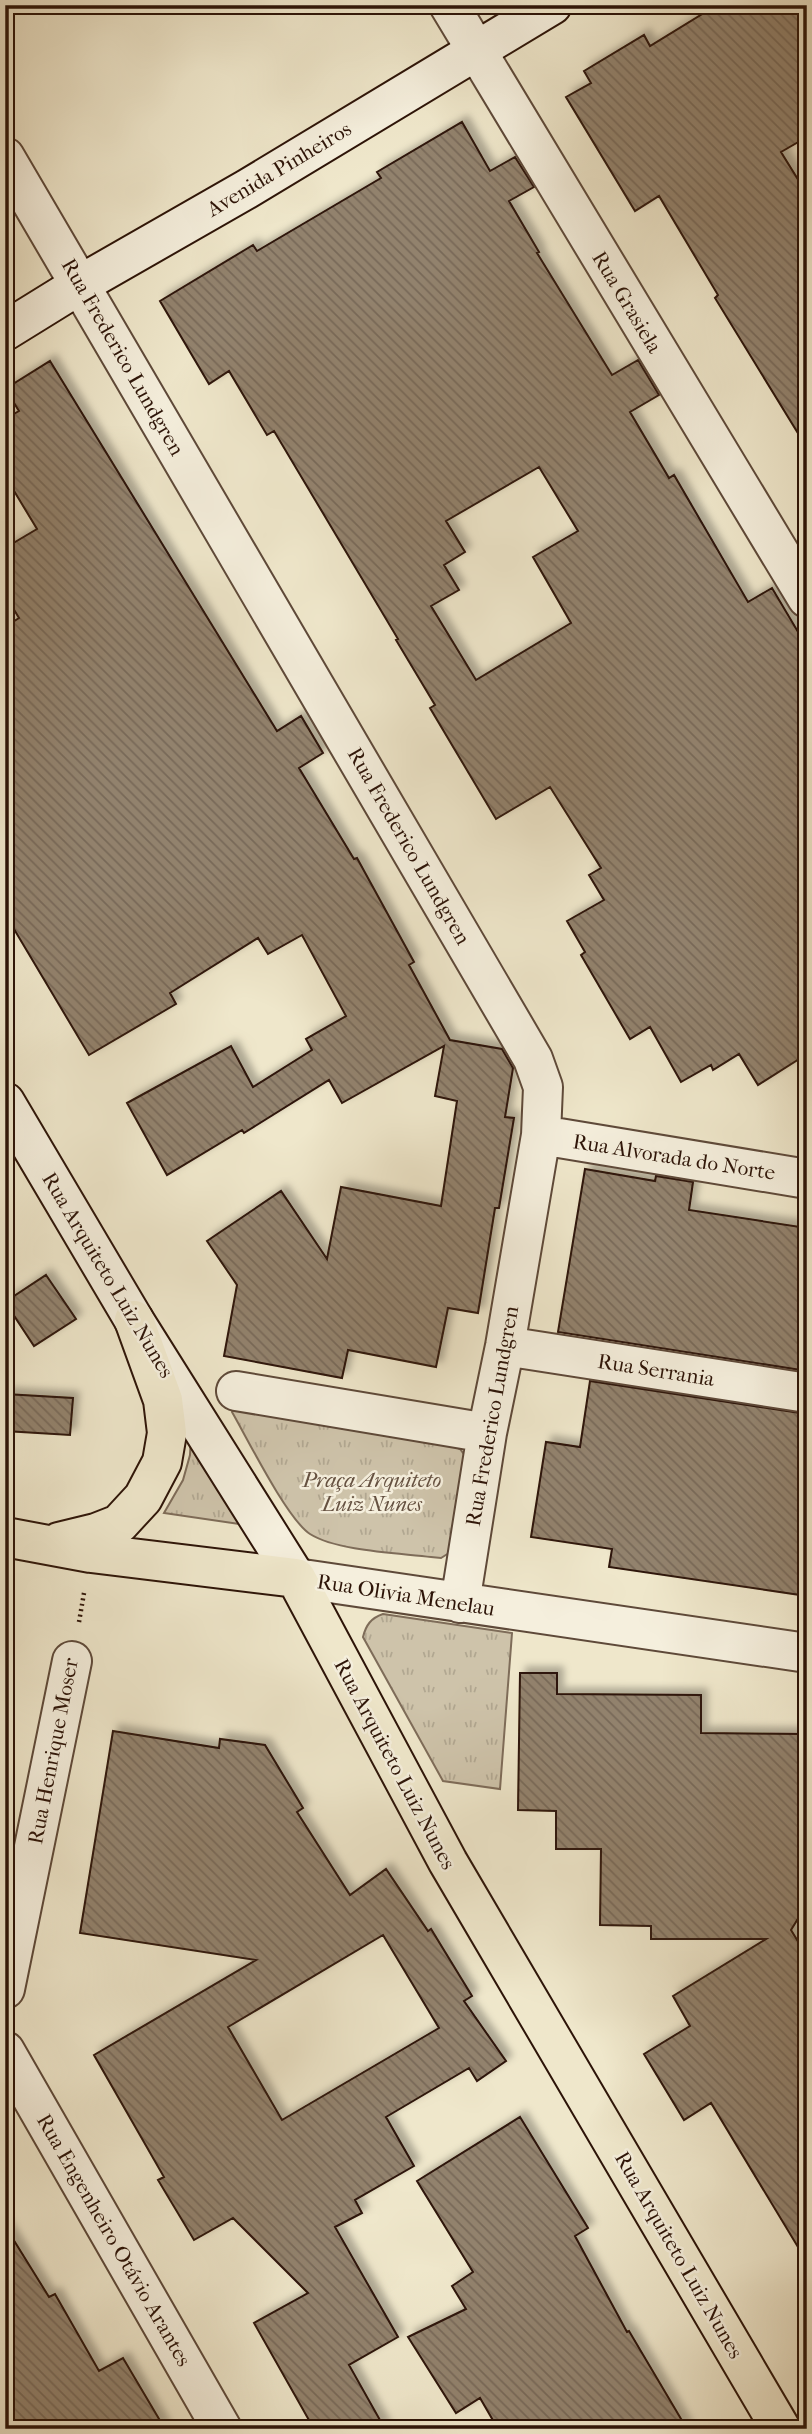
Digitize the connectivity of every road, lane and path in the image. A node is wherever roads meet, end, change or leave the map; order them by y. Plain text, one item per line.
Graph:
1 (449, 5) edge
2 (552, 5) edge
3 (475, 51) junction
4 (5, 157) edge
5 (81, 284) junction
6 (5, 331) edge
7 (807, 598) edge
8 (5, 1102) edge
9 (541, 1135) junction
10 (807, 1179) edge
11 (134, 1320) junction
12 (505, 1346) junction
13 (236, 1391) dead end
14 (807, 1393) edge
15 (486, 1433) junction
16 (5, 1537) edge
17 (46, 1544) junction
18 (92, 1553) junction
19 (296, 1578) junction
20 (460, 1603) junction
21 (807, 1653) edge
22 (72, 1661) joint
23 (5, 1989) edge
24 (5, 2051) edge
25 (222, 2429) edge
26 (781, 2429) edge

1 - 3 street, Rua Grasiela
2 - 3 street, Avenida Pinheiros
3 - 5 street, Avenida Pinheiros
3 - 7 street, Rua Grasiela
4 - 5 street, Rua Frederico Lundgren
5 - 6 street, Avenida Pinheiros
5 - 9 street, Rua Frederico Lundgren
8 - 11 street, Rua Arquiteto Luiz Nunes
9 - 10 street, Rua Alvorada do Norte
9 - 12 street, Rua Frederico Lundgren
11 - 17 main road
11 - 19 street, Rua Arquiteto Luiz Nunes
12 - 14 street, Rua Serrania
12 - 15 street, Rua Frederico Lundgren
13 - 15 street
15 - 20 street, Rua Frederico Lundgren
16 - 17 main road, Rua Olivia Menelau
17 - 18 main road, Rua Olivia Menelau
18 - 19 main road, Rua Olivia Menelau
18 - 22 path, Rua Henrique Moser
19 - 20 street, Rua Olivia Menelau
19 - 26 main road, Rua Arquiteto Luiz Nunes
20 - 21 street, Rua Olivia Menelau
22 - 23 street, Rua Henrique Moser
24 - 25 street, Rua Engenheiro Otávio Arantes

